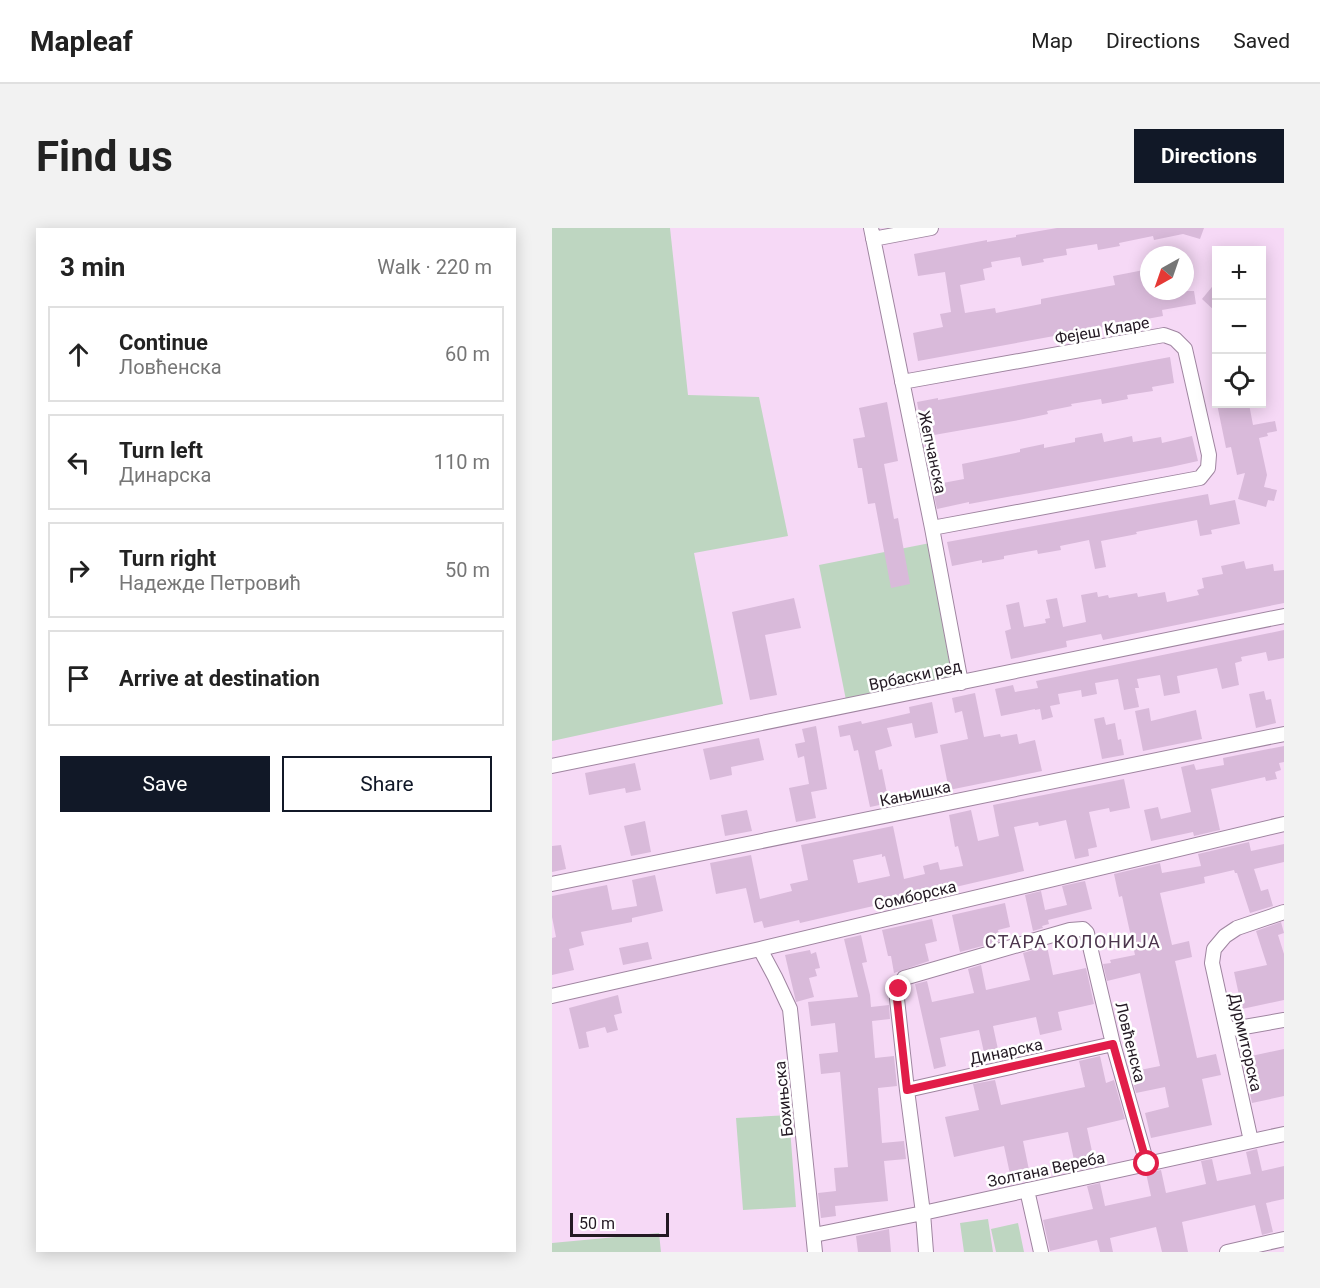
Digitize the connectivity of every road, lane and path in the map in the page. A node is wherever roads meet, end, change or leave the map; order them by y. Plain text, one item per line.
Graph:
1 (931, 228) edge
2 (872, 233) edge
3 (902, 382) junction
4 (932, 528) junction
5 (1284, 616) edge
6 (961, 683) junction
7 (1284, 734) edge
8 (552, 766) edge
9 (1284, 824) edge
10 (552, 884) edge
11 (1284, 912) edge
12 (760, 949) junction
13 (552, 996) edge
14 (1284, 1020) edge
15 (1227, 1030) junction
16 (1113, 1044) junction
17 (907, 1090) junction
18 (1284, 1134) edge
19 (1251, 1141) junction
20 (1147, 1164) junction
21 (1027, 1190) junction
22 (923, 1213) junction
23 (814, 1235) junction
24 (1284, 1239) edge
25 (815, 1252) edge
26 (926, 1252) edge
27 (1041, 1252) edge
28 (1227, 1252) edge

1 - 2 street
2 - 3 street, Жепчанска
3 - 4 street, Жепчанска
3 - 4 street, Фејеш Кларе
4 - 6 street, Жепчанска
5 - 6 street, Врбаски ред
6 - 8 street, Врбаски ред
7 - 10 street, Кањишка
9 - 12 street, Сомборска
11 - 15 street, Дурмиторска
12 - 13 street, Сомборска
12 - 23 street, Бохињска
14 - 15 street
15 - 19 street, Дурмиторска
16 - 17 street, Динарска
16 - 17 street, Ловћенска
16 - 20 street, Ловћенска
17 - 22 street
18 - 19 street, Золтана Вереба
19 - 20 street, Золтана Вереба
20 - 21 street, Золтана Вереба
21 - 22 street, Золтана Вереба
21 - 27 street
22 - 23 street, Золтана Вереба
22 - 26 street
23 - 25 street, Бохињска
24 - 28 street

